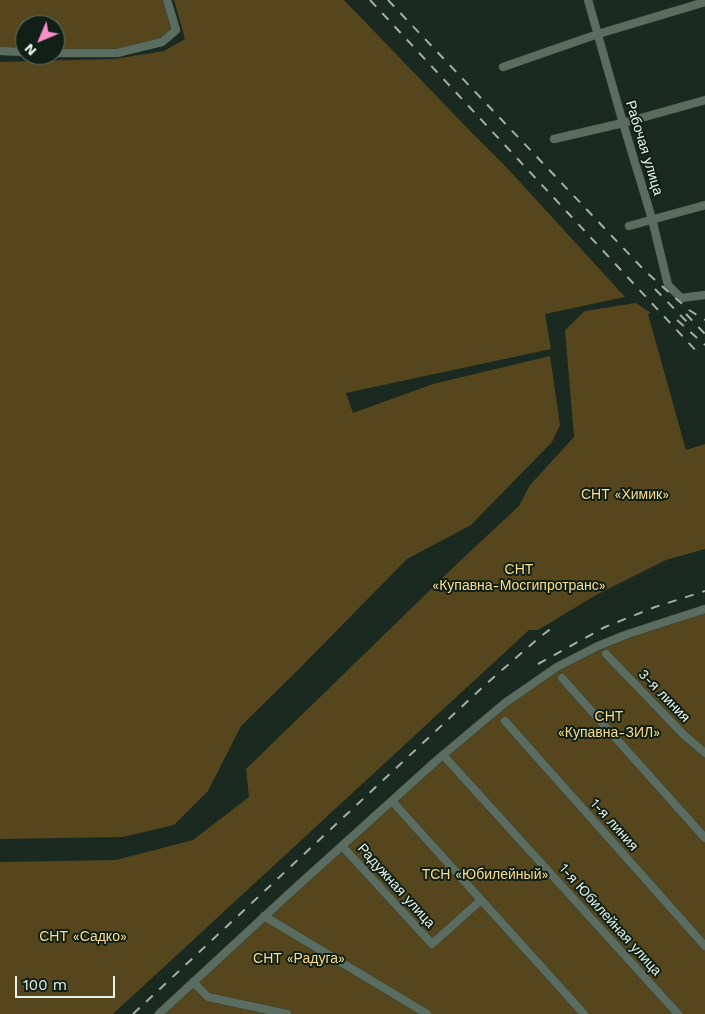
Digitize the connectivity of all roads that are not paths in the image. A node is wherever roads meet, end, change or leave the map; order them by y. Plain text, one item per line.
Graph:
1 (167, 0) edge
2 (588, 0) edge
3 (705, 2) edge
4 (598, 34) junction
5 (0, 51) edge
6 (15, 52) edge
7 (65, 53) edge
8 (503, 67) dead end
9 (705, 100) edge
10 (623, 123) junction
11 (554, 139) dead end
12 (705, 205) edge
13 (652, 220) junction
14 (629, 226) dead end
15 (705, 295) edge
16 (705, 609) edge
17 (606, 654) dead end
18 (562, 678) dead end
19 (505, 721) dead end
20 (705, 753) edge
21 (444, 754) junction
22 (392, 801) junction
23 (705, 838) edge
24 (342, 846) junction
25 (481, 900) junction
26 (264, 916) junction
27 (705, 946) edge
28 (194, 982) junction
29 (159, 1014) edge
30 (287, 1014) edge
31 (427, 1014) edge
32 (584, 1014) edge
33 (678, 1014) edge

1 - 7 street
2 - 4 street, Рабочая улица
3 - 4 street
4 - 8 street
4 - 10 street, Рабочая улица
5 - 6 street
9 - 10 street
10 - 11 street
10 - 13 street, Рабочая улица
12 - 13 street
13 - 14 street
13 - 15 street, Рабочая улица
16 - 21 street
17 - 20 street, 3-я линия
18 - 23 street
19 - 27 street, 1-я линия
21 - 22 street
21 - 33 street, 1-я Юбилейная улица
22 - 24 street
22 - 25 street
24 - 25 street, Радужная улица
24 - 26 street
25 - 32 street
26 - 28 street
26 - 31 street
28 - 29 street
28 - 30 street

